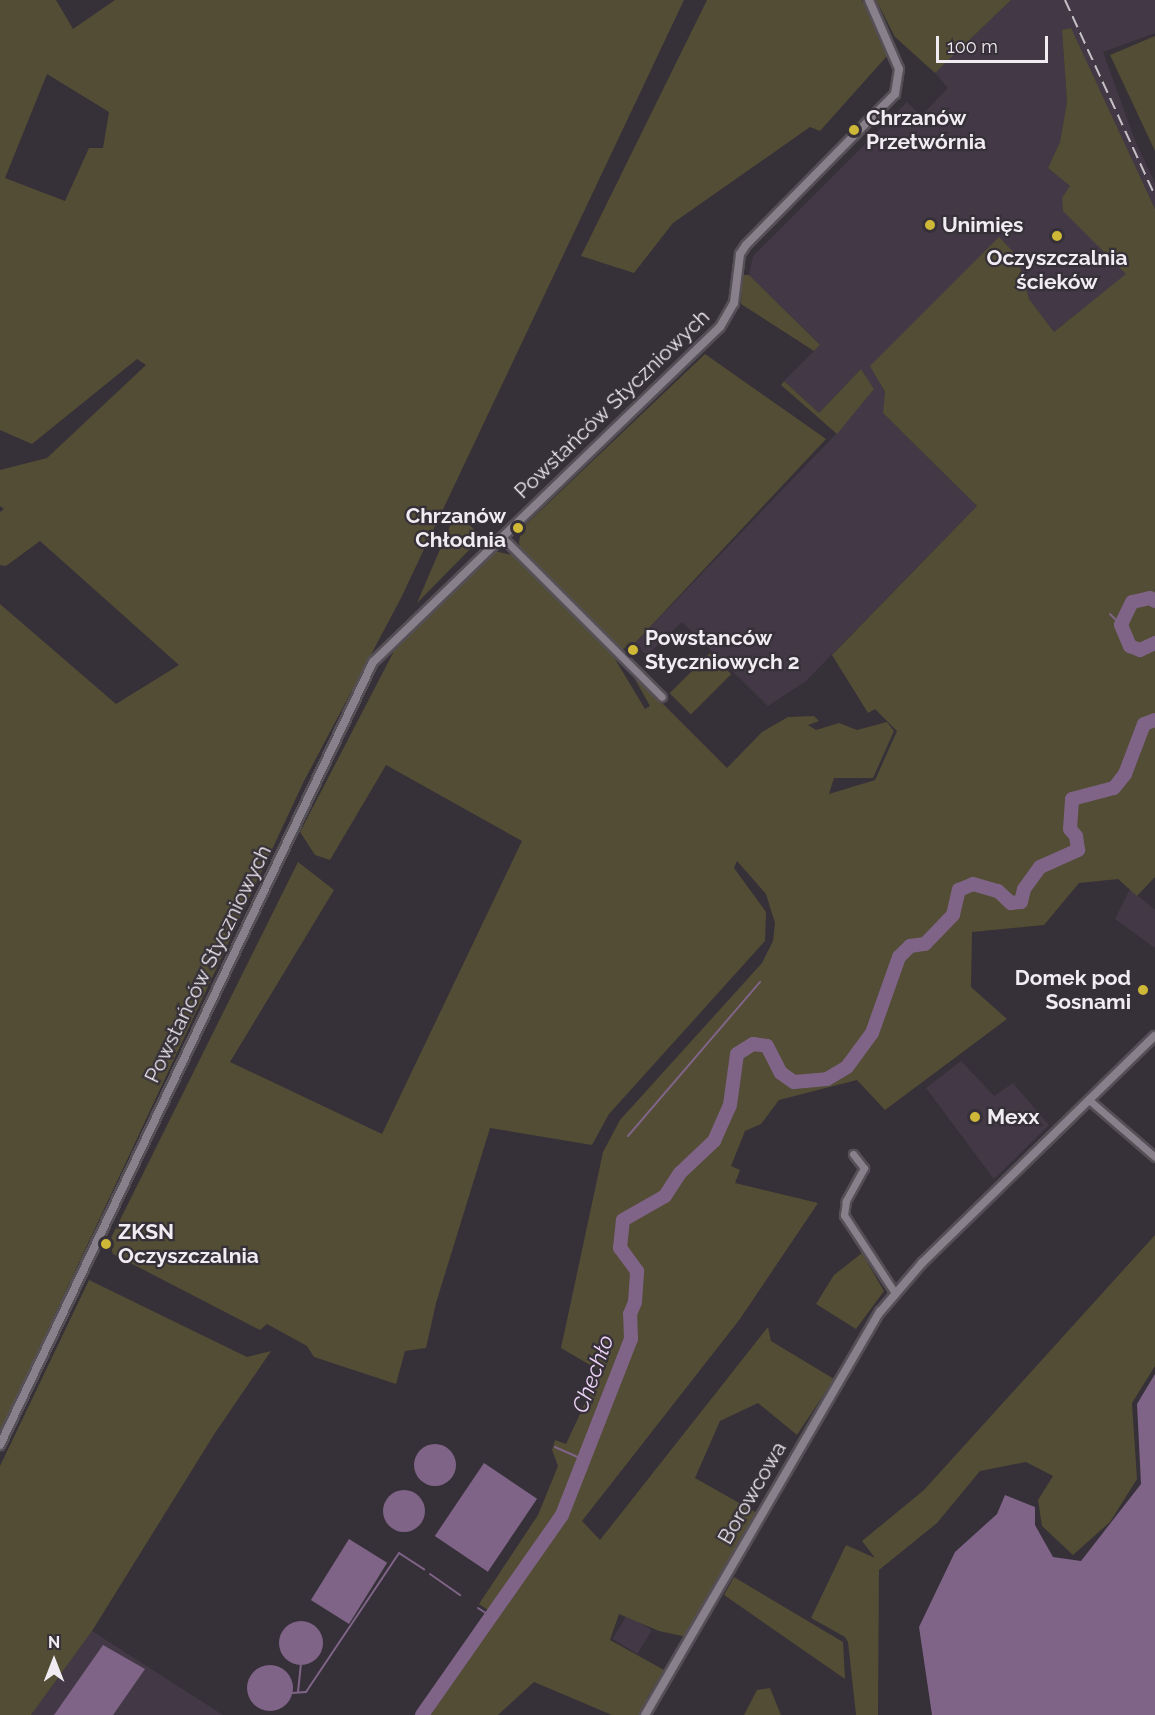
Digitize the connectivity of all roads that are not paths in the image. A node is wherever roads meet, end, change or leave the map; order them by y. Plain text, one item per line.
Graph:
1 (869, 0) edge
2 (502, 537) junction
3 (662, 697) dead end
4 (1155, 1036) edge
5 (1089, 1100) junction
6 (853, 1154) dead end
7 (1155, 1156) edge
8 (895, 1293) junction
9 (0, 1445) edge
10 (645, 1715) edge

1 - 2 street, Powstańców Styczniowych
2 - 3 street
2 - 9 street, Powstańców Styczniowych
4 - 5 street, Borowcowa
5 - 7 street
5 - 8 street, Borowcowa
6 - 8 street
8 - 10 street, Borowcowa

